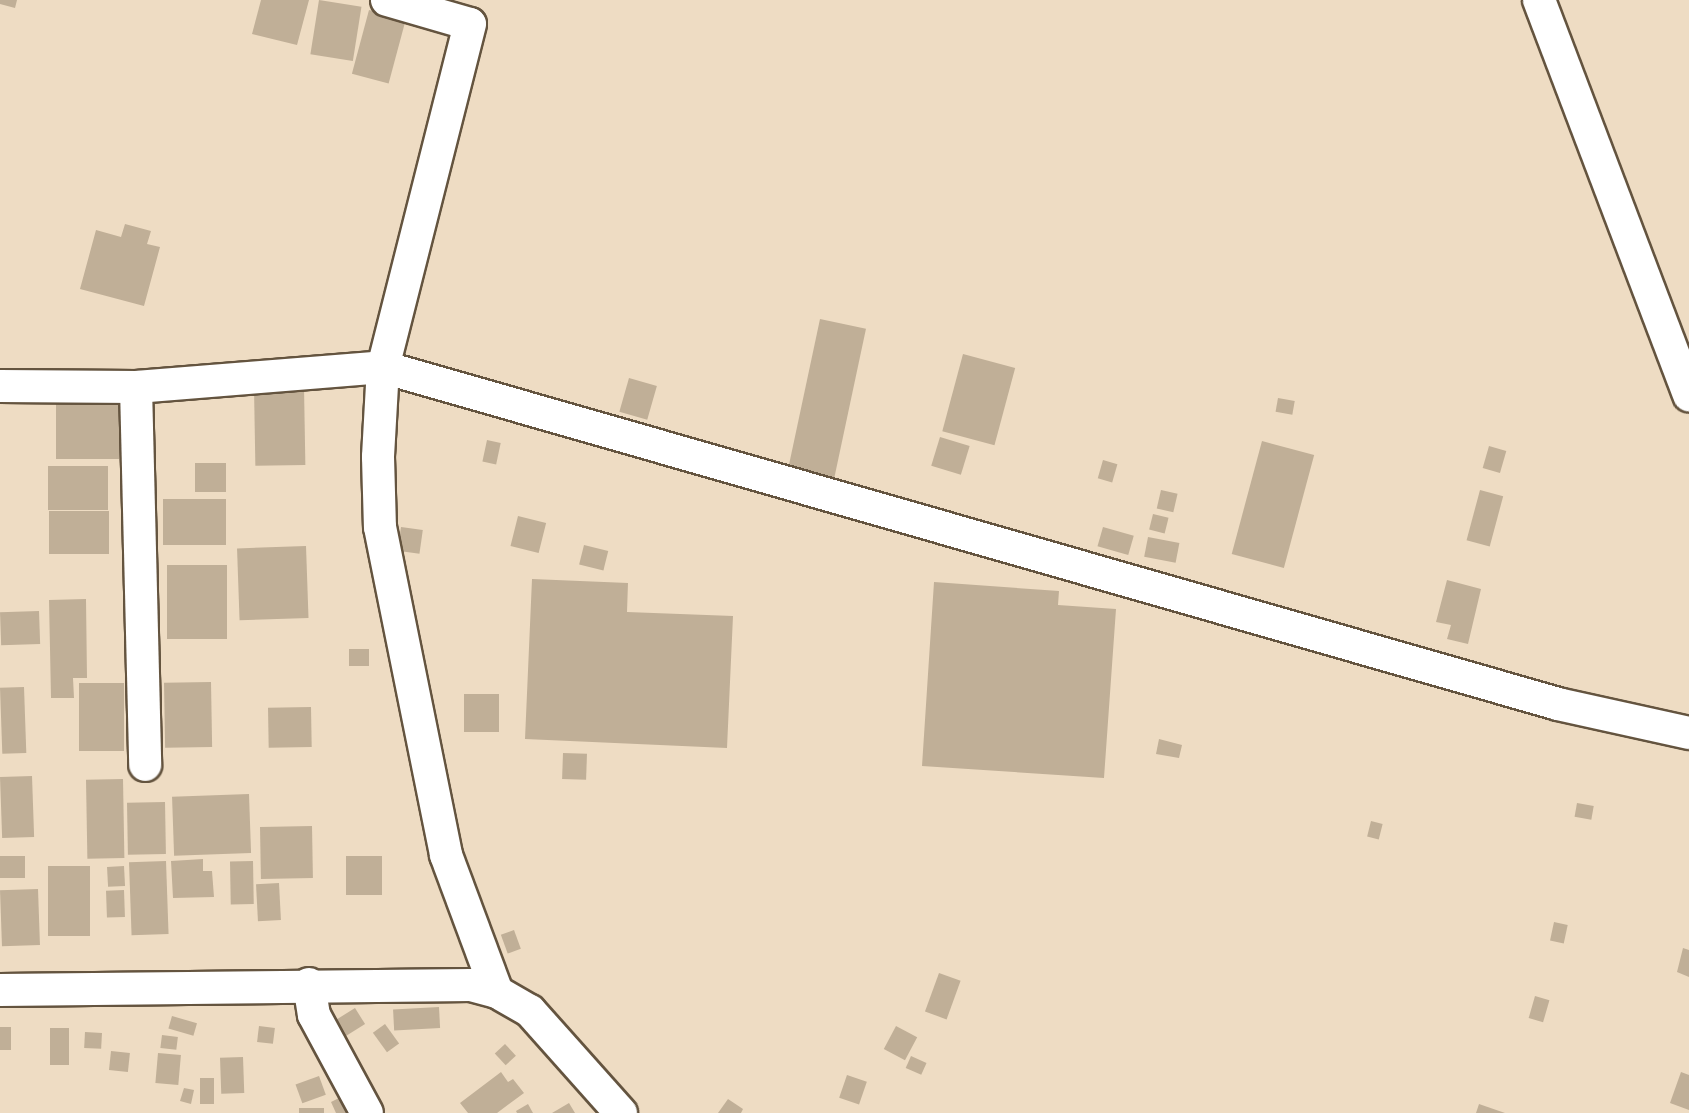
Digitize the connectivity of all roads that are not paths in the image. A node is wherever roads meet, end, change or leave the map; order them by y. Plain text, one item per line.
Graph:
1 (387, 0) edge
2 (1539, 0) edge
3 (383, 367) junction
4 (0, 386) edge
5 (136, 387) junction
6 (1689, 395) edge
7 (1689, 733) edge
8 (145, 765) dead end
9 (309, 985) junction
10 (0, 990) edge
11 (497, 992) junction
12 (367, 1113) edge
13 (621, 1113) edge

1 - 3 street
2 - 6 street
3 - 5 street
3 - 7 street
3 - 11 street
4 - 5 street
5 - 8 street
9 - 10 street
9 - 11 street
9 - 12 street
11 - 13 street

